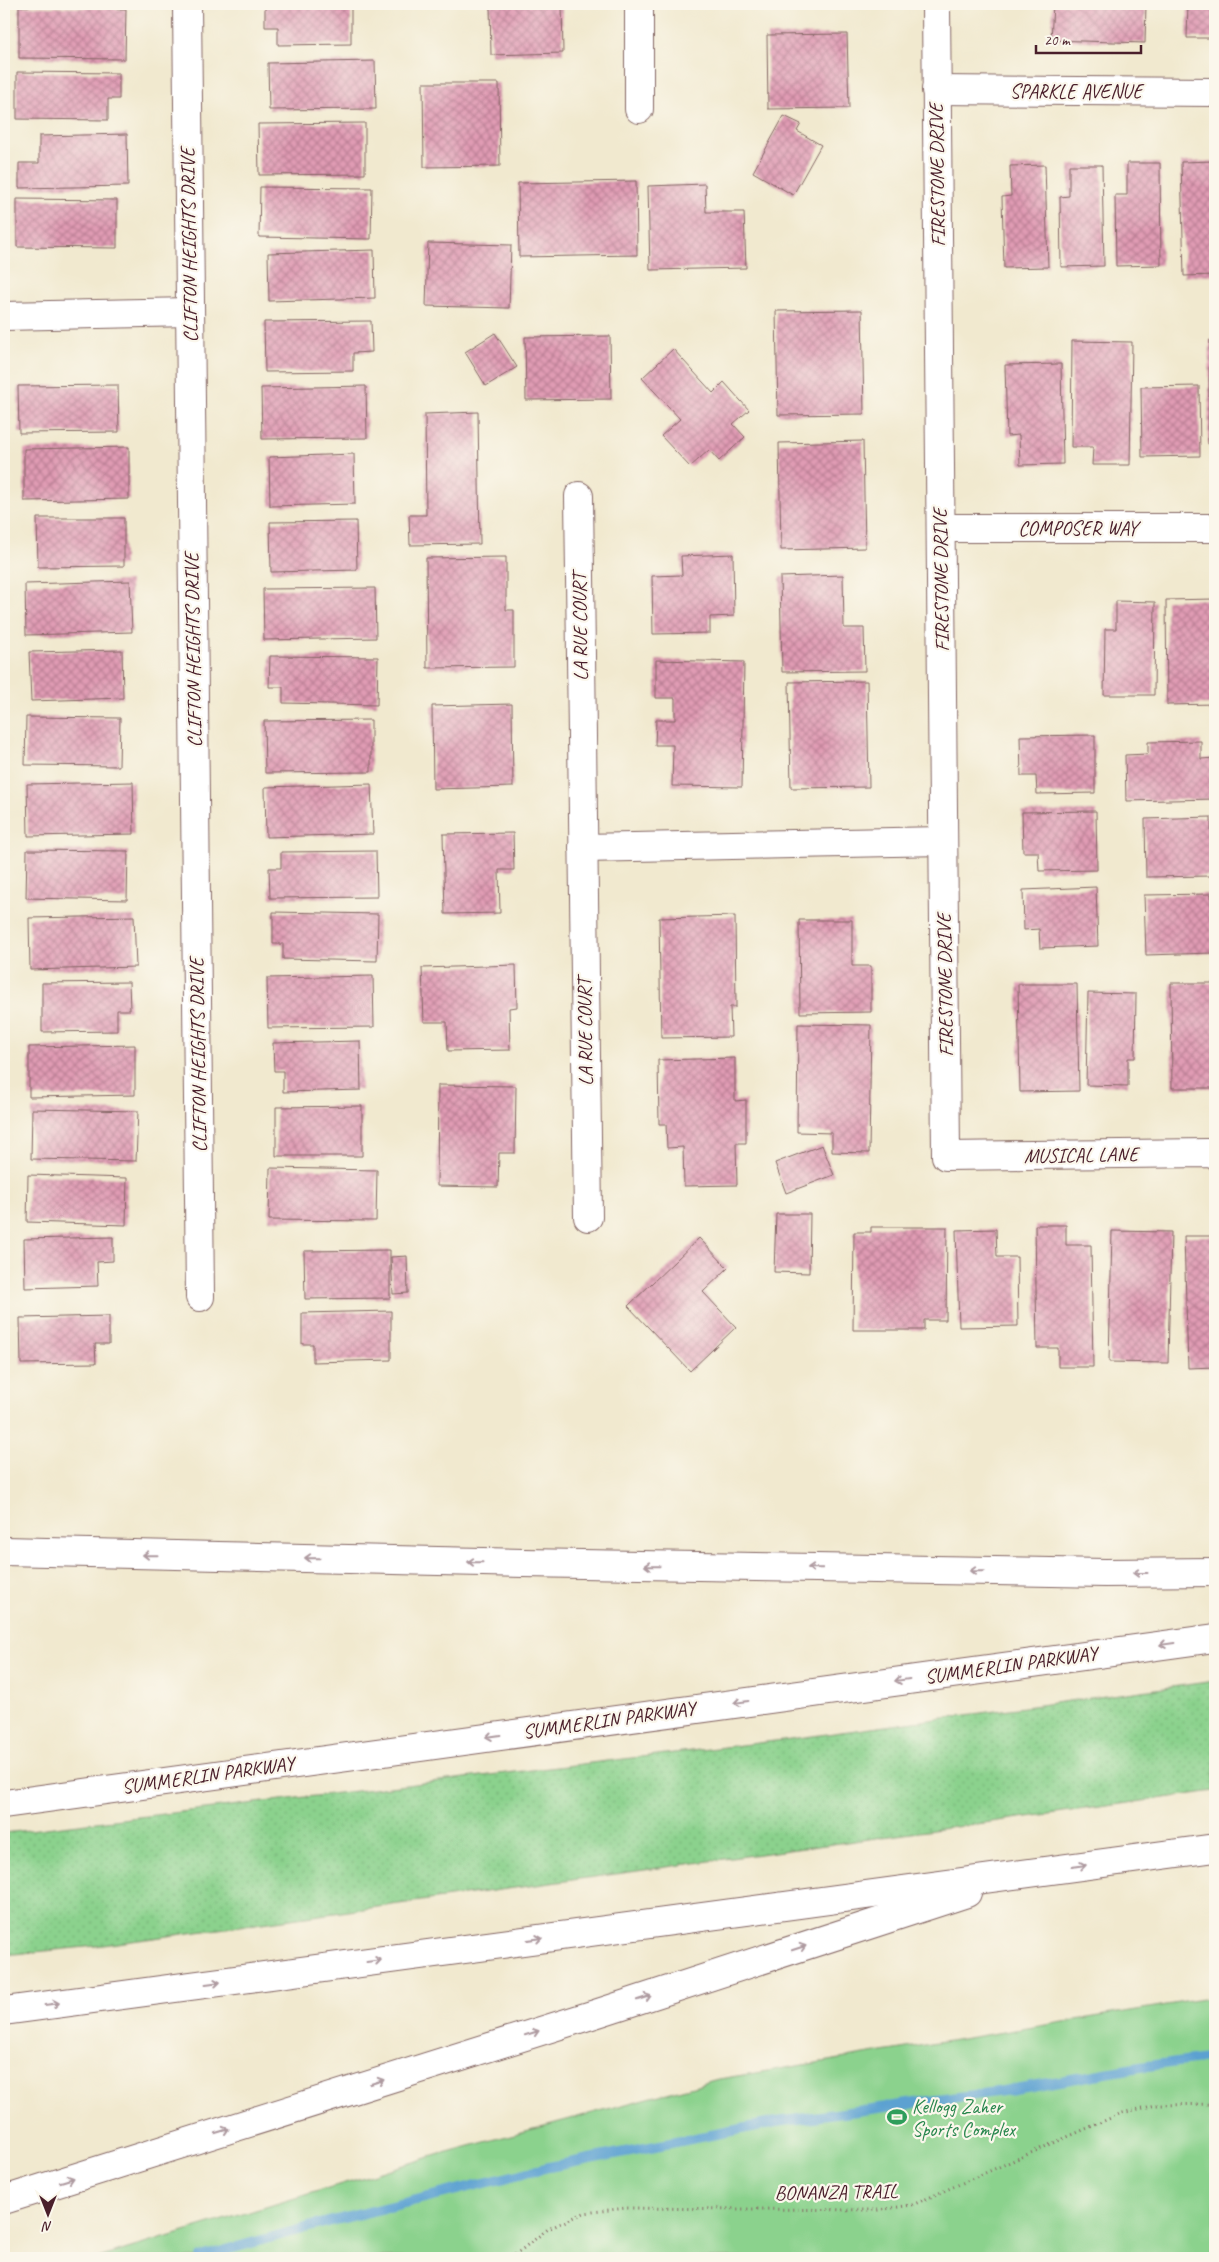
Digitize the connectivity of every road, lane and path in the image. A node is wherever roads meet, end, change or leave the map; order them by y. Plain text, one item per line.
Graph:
1 (187, 4) edge
2 (639, 4) edge
3 (936, 4) edge
4 (936, 90) junction
5 (1215, 92) edge
6 (639, 109) dead end
7 (190, 312) junction
8 (4, 316) edge
9 (579, 496) dead end
10 (941, 528) junction
11 (1215, 528) edge
12 (944, 841) junction
13 (583, 848) junction
14 (1215, 1155) edge
15 (946, 1156) joint
16 (588, 1217) dead end
17 (200, 1297) dead end
18 (4, 1551) edge
19 (1215, 1572) edge
20 (1215, 1638) edge
21 (4, 1804) edge
22 (1215, 1848) edge
23 (1030, 1872) junction
24 (4, 2011) edge
25 (1215, 2104) edge
26 (4, 2200) edge
27 (511, 2258) edge

1 - 7 main road, CLIFTON HEIGHTS DRIVE
2 - 6 main road
3 - 4 main road, FIRESTONE DRIVE
4 - 5 main road, SPARKLE AVENUE
4 - 10 main road, FIRESTONE DRIVE
7 - 8 main road
7 - 17 main road, CLIFTON HEIGHTS DRIVE
9 - 13 main road, LA RUE COURT
10 - 11 main road, COMPOSER WAY
10 - 12 main road, FIRESTONE DRIVE
12 - 13 main road
12 - 15 main road, FIRESTONE DRIVE
13 - 16 main road, LA RUE COURT
14 - 15 main road, MUSICAL LANE
19 -> 18 main road
20 -> 21 main road, SUMMERLIN PARKWAY
23 -> 22 main road
24 -> 23 main road
26 -> 23 main road
25 - 27 path, BONANZA TRAIL

